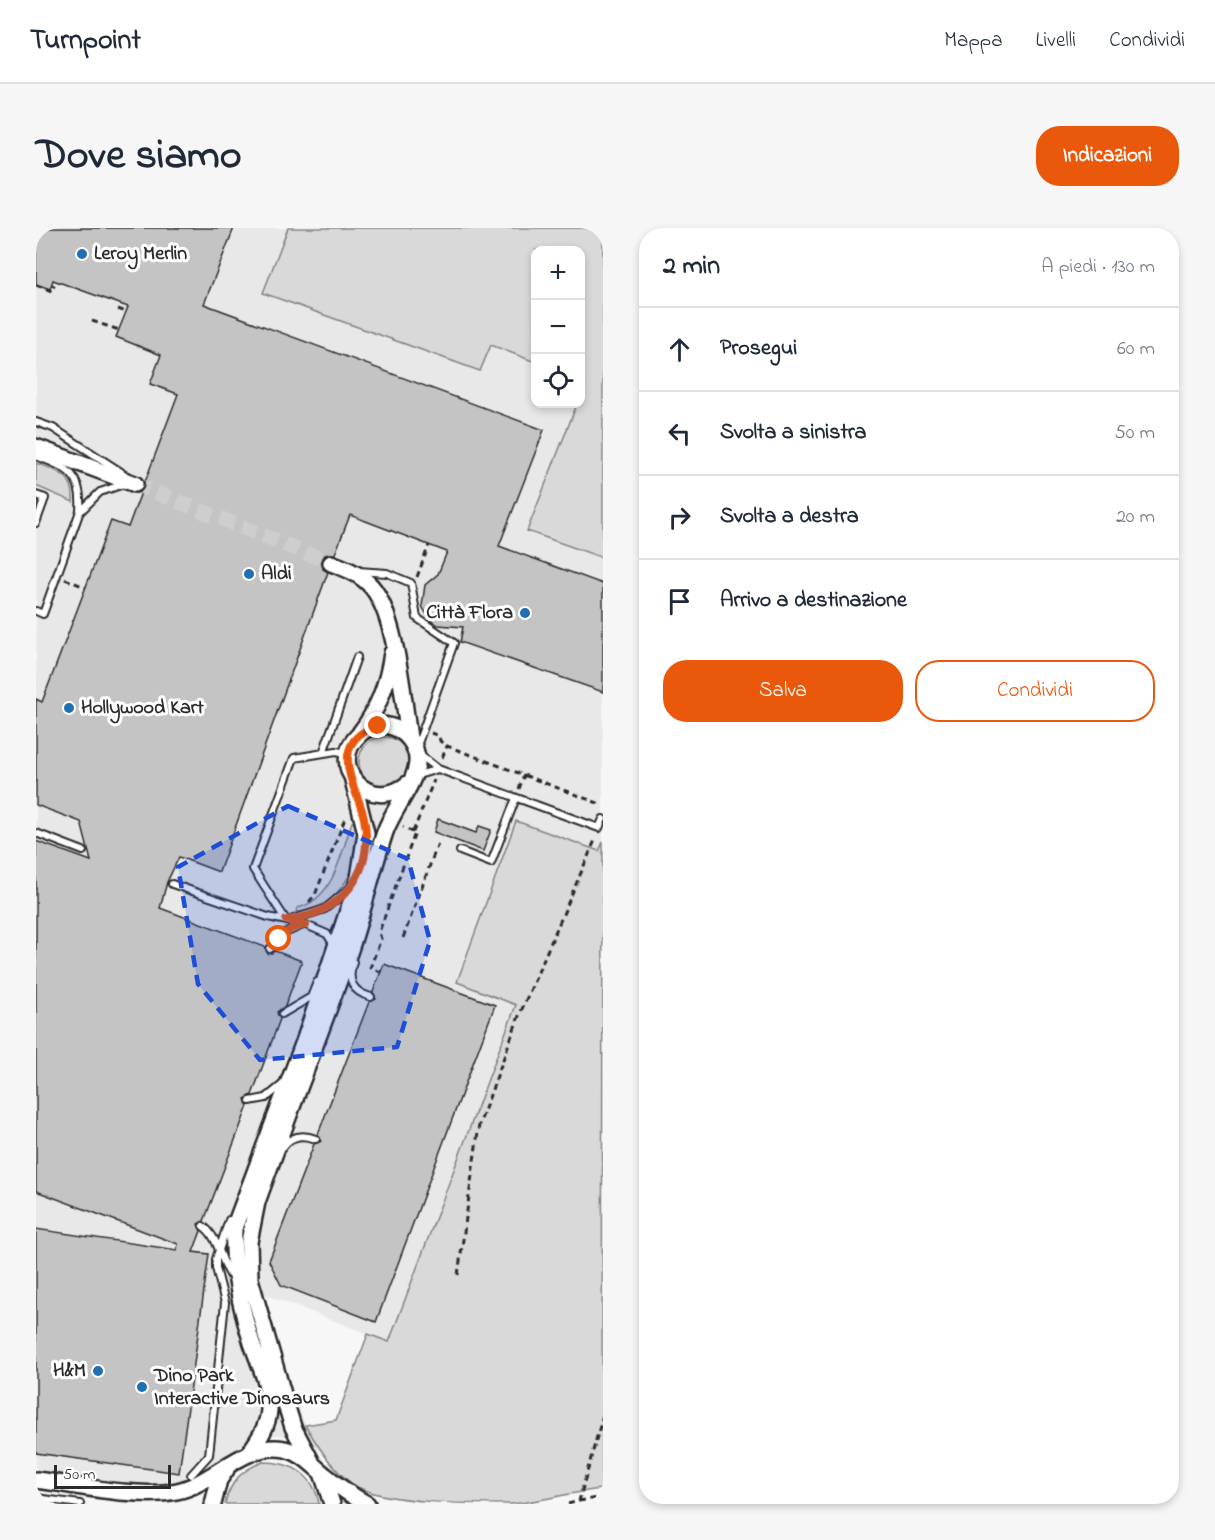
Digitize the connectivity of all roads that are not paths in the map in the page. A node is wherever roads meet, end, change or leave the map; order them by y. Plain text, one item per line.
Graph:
1 (36, 422) edge
2 (36, 447) edge
3 (36, 456) edge
4 (135, 484) junction
5 (36, 495) edge
6 (80, 511) junction
7 (36, 523) edge
8 (331, 563) tunnel mouth
9 (348, 570) junction
10 (36, 611) edge
11 (393, 644) junction
12 (357, 657) dead end
13 (358, 736) junction
14 (412, 744) junction
15 (323, 753) junction
16 (349, 753) junction
17 (436, 773) junction
18 (352, 777) junction
19 (411, 780) junction
20 (516, 798) junction
21 (603, 819) edge
22 (36, 833) edge
23 (83, 851) dead end
24 (460, 851) dead end
25 (359, 878) junction
26 (172, 884) dead end
27 (362, 911) junction
28 (286, 920) junction
29 (306, 925) junction
30 (270, 949) dead end
31 (335, 952) junction
32 (327, 975) junction
33 (371, 997) dead end
34 (282, 1014) dead end
35 (304, 1039) junction
36 (250, 1101) dead end
37 (316, 1139) dead end
38 (263, 1148) junction
39 (257, 1202) junction
40 (202, 1226) dead end
41 (218, 1248) junction
42 (238, 1286) junction
43 (225, 1303) junction
44 (250, 1452) junction
45 (235, 1461) junction
46 (310, 1461) junction
47 (322, 1473) junction
48 (192, 1475) dead end
49 (36, 1480) edge
50 (145, 1494) junction
51 (36, 1498) edge
52 (80, 1504) edge
53 (170, 1504) edge
54 (213, 1504) edge
55 (332, 1504) edge
56 (367, 1504) edge

1 - 4 lane
2 - 4 street
3 - 6 lane
4 - 6 lane
5 - 7 lane
6 - 10 lane
8 - 9 street
9 - 11 street
9 - 14 lane
11 - 13 street
11 - 14 street
12 - 15 lane
13 - 14 street
13 - 16 street
14 - 17 lane
14 - 19 street
15 - 16 lane
15 - 28 lane
16 - 18 street
17 - 19 lane
17 - 20 lane
18 - 19 street
18 - 25 street
19 - 27 street
20 - 21 lane
20 - 24 lane
22 - 23 lane
25 - 28 lane
25 - 31 street
26 - 28 lane
27 - 33 lane
27 - 39 street
28 - 29 lane
29 - 30 lane
29 - 31 lane
31 - 32 street
32 - 34 lane
32 - 35 street
35 - 36 lane
35 - 38 street
37 - 39 lane
38 - 41 lane
38 - 42 street
39 - 46 street
40 - 41 lane
41 - 42 lane
41 - 43 lane
42 - 43 lane
42 - 44 street
43 - 48 lane
44 - 45 street
44 - 46 street
45 - 50 street
45 - 54 street
46 - 47 street
47 - 55 street
47 - 56 street
49 - 50 street
50 - 53 street
51 - 52 lane

